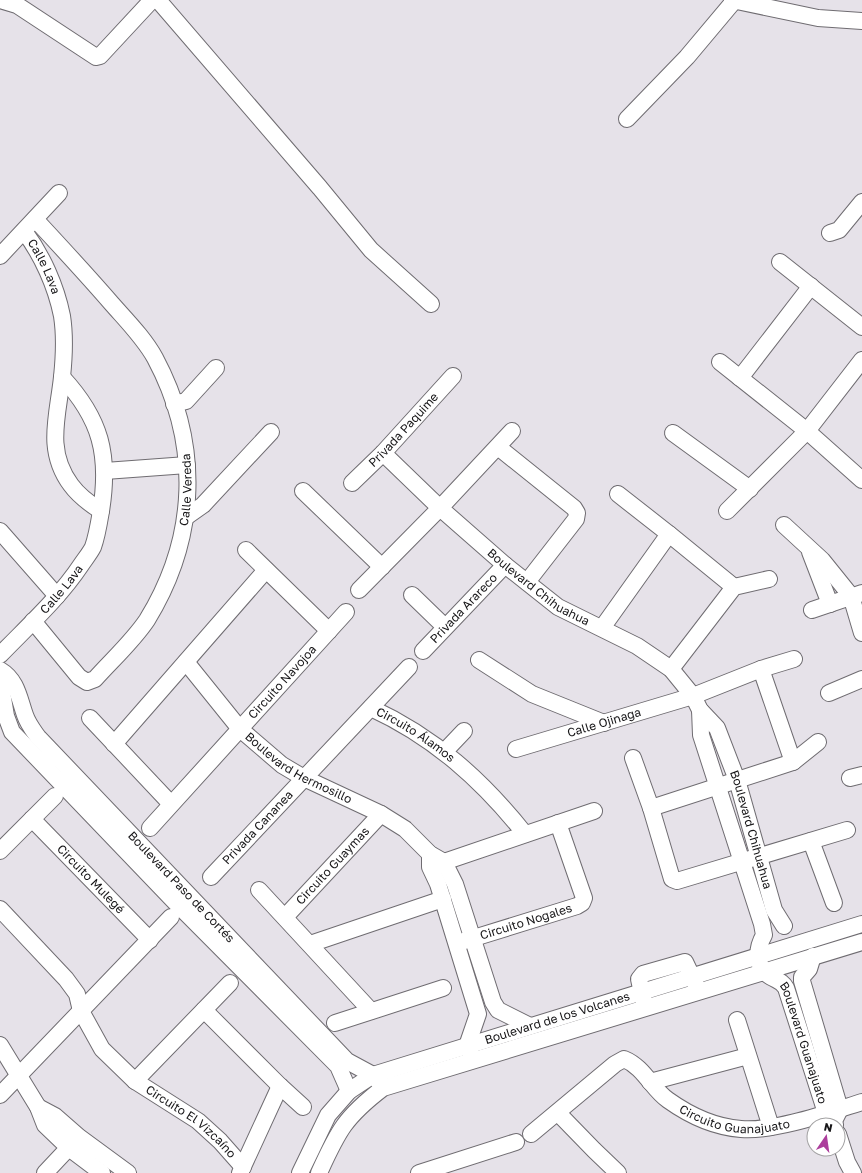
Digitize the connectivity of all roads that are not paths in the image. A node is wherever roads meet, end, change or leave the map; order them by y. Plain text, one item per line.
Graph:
1 (0, 0) edge
2 (152, 0) edge
3 (158, 0) edge
4 (733, 0) edge
5 (862, 21) edge
6 (627, 119) dead end
7 (59, 194) dead end
8 (862, 202) edge
9 (30, 225) junction
10 (830, 233) dead end
11 (0, 256) edge
12 (780, 262) dead end
13 (811, 286) junction
14 (431, 304) dead end
15 (862, 327) edge
16 (862, 360) edge
17 (720, 362) dead end
18 (216, 368) dead end
19 (453, 376) dead end
20 (62, 377) junction
21 (740, 378) junction
22 (174, 404) junction
23 (512, 431) dead end
24 (807, 431) junction
25 (271, 432) dead end
26 (673, 433) dead end
27 (498, 447) junction
28 (383, 453) junction
29 (187, 464) junction
30 (105, 471) junction
31 (862, 480) edge
32 (352, 483) dead end
33 (750, 489) junction
34 (303, 491) dead end
35 (618, 494) dead end
36 (440, 508) junction
37 (101, 511) junction
38 (727, 511) dead end
39 (186, 517) junction
40 (784, 525) dead end
41 (0, 532) edge
42 (668, 534) junction
43 (809, 549) junction
44 (246, 550) dead end
45 (505, 565) junction
46 (382, 567) junction
47 (266, 570) junction
48 (769, 580) dead end
49 (526, 582) junction
50 (734, 587) junction
51 (359, 590) dead end
52 (856, 594) edge
53 (412, 595) dead end
54 (56, 596) junction
55 (830, 604) junction
56 (812, 610) dead end
57 (346, 612) dead end
58 (33, 621) junction
59 (445, 627) junction
60 (602, 628) junction
61 (329, 631) junction
62 (862, 633) edge
63 (423, 651) dead end
64 (0, 655) edge
65 (794, 659) dead end
66 (479, 660) dead end
67 (186, 662) junction
68 (409, 667) dead end
69 (671, 669) junction
70 (761, 669) junction
71 (0, 670) edge
72 (862, 679) edge
73 (0, 680) edge
74 (829, 693) dead end
75 (693, 696) junction
76 (371, 708) junction
77 (700, 710) junction
78 (90, 718) dead end
79 (604, 722) junction
80 (240, 729) junction
81 (464, 731) dead end
82 (38, 737) junction
83 (818, 742) dead end
84 (114, 744) junction
85 (26, 749) junction
86 (516, 749) dead end
87 (445, 751) junction
88 (633, 758) dead end
89 (793, 762) junction
90 (304, 778) junction
91 (737, 780) junction
92 (718, 785) junction
93 (55, 796) dead end
94 (171, 804) junction
95 (651, 808) junction
96 (594, 811) dead end
97 (381, 814) junction
98 (32, 819) junction
99 (558, 823) junction
100 (150, 828) dead end
101 (847, 830) dead end
102 (525, 834) junction
103 (811, 841) junction
104 (0, 851) edge
105 (760, 857) junction
106 (435, 861) junction
107 (742, 862) junction
108 (211, 877) dead end
109 (259, 890) dead end
110 (180, 896) junction
111 (443, 899) junction
112 (834, 903) dead end
113 (0, 909) edge
114 (171, 917) dead end
115 (285, 917) junction
116 (862, 924) edge
117 (784, 926) junction
118 (764, 935) junction
119 (473, 937) junction
120 (150, 940) junction
121 (808, 940) junction
122 (862, 942) edge
123 (310, 944) junction
124 (457, 944) junction
125 (758, 956) junction
126 (813, 956) junction
127 (765, 972) junction
128 (692, 976) junction
129 (802, 976) junction
130 (782, 982) junction
131 (230, 983) dead end
132 (443, 988) dead end
133 (642, 992) junction
134 (699, 993) junction
135 (645, 1009) junction
136 (204, 1010) junction
137 (498, 1010) junction
138 (372, 1011) junction
139 (81, 1012) junction
140 (478, 1014) junction
141 (737, 1020) dead end
142 (334, 1023) dead end
143 (530, 1026) junction
144 (0, 1045) edge
145 (467, 1046) junction
146 (748, 1056) junction
147 (473, 1061) junction
148 (373, 1075) junction
149 (19, 1076) junction
150 (135, 1081) junction
151 (650, 1082) junction
152 (280, 1086) junction
153 (384, 1088) junction
154 (349, 1091) junction
155 (0, 1095) edge
156 (862, 1102) edge
157 (303, 1107) dead end
158 (558, 1112) junction
159 (834, 1117) edge
160 (834, 1117) edge
161 (840, 1117) edge
162 (806, 1123) edge
163 (771, 1127) junction
164 (531, 1134) dead end
165 (516, 1142) dead end
166 (74, 1143) junction
167 (846, 1157) edge
168 (463, 1167) edge
169 (241, 1170) edge
170 (45, 1173) edge
171 (102, 1173) edge
172 (128, 1173) edge
173 (300, 1173) edge
174 (319, 1173) edge
175 (419, 1173) edge
176 (618, 1173) edge
177 (853, 1173) edge

1 - 2 street
3 - 14 street
4 - 5 street
4 - 6 street
7 - 9 street
8 - 10 street
9 - 11 street
9 - 20 street, Calle Lava
9 - 22 street, Calle Vereda
12 - 13 street
13 - 15 street
13 - 21 street
16 - 24 street
17 - 21 street
18 - 22 street
19 - 28 street, Privada Paquime
20 - 30 street, Calle Lava
20 - 37 street, Calle Lava
21 - 24 street
22 - 29 street, Calle Vereda
23 - 27 street
24 - 31 street
24 - 33 street
25 - 39 street
26 - 33 street
27 - 36 street
27 - 49 street
28 - 32 street, Privada Paquime
28 - 36 street, Boulevard Chihuahua
29 - 30 street
29 - 39 street, Calle Vereda
30 - 37 street, Calle Lava
33 - 38 street
34 - 46 street
35 - 42 street
36 - 45 street, Boulevard Chihuahua
36 - 46 street
37 - 54 street, Calle Lava
39 - 58 street, Calle Vereda
40 - 43 street
41 - 54 street
42 - 50 street
42 - 60 street
43 - 52 street
43 - 55 street
44 - 47 street
45 - 49 street, Boulevard Chihuahua
45 - 59 street, Privada Arareco
46 - 51 street
47 - 61 street
47 - 67 street
48 - 50 street
49 - 60 street, Boulevard Chihuahua
50 - 69 street
52 - 55 street
52 - 62 street
53 - 59 street
54 - 58 street, Calle Lava
55 - 56 street
57 - 61 street, Circuito Navojoa
58 - 64 street, Calle Lava
59 - 63 street, Privada Arareco
60 - 69 street, Boulevard Chihuahua
61 - 80 street, Circuito Navojoa
65 - 70 street, Calle Ojinaga
66 - 79 street
67 - 80 street, Boulevard Hermosillo
67 - 84 street
68 - 76 street
69 - 75 street, Boulevard Chihuahua
70 - 75 street, Calle Ojinaga
70 - 89 street
71 - 82 street, Boulevard Paso de Cortés
72 - 74 street
73 - 85 street, Boulevard Paso de Cortés
75 - 77 street, Boulevard Chihuahua
75 - 79 street, Calle Ojinaga
76 - 87 street, Circuito Álamos
76 - 90 street, Circuito Álamos
77 - 91 street, Boulevard Chihuahua
77 - 92 street, Boulevard Chihuahua
78 - 84 street
79 - 86 street, Calle Ojinaga
80 - 90 street, Boulevard Hermosillo
80 - 94 street, Circuito Navojoa
81 - 87 street
82 - 85 street
82 - 110 street, Boulevard Paso de Cortés
83 - 89 street
84 - 94 street
85 - 110 street, Boulevard Paso de Cortés
87 - 102 street, Circuito Álamos
88 - 95 street
89 - 91 street
90 - 97 street, Boulevard Hermosillo
90 - 108 street, Privada Cananea
91 - 92 street
91 - 105 street, Boulevard Chihuahua
92 - 95 street
92 - 107 street, Boulevard Chihuahua
93 - 98 street
94 - 100 street, Circuito Navojoa
95 - 107 street
96 - 99 street
97 - 106 street, Boulevard Hermosillo
97 - 115 street, Circuito Guaymas
98 - 104 street
98 - 120 street, Circuito Mulegé
99 - 102 street
99 - 119 street, Circuito Nogales
101 - 103 street
102 - 106 street
103 - 105 street
103 - 112 street
105 - 107 street
105 - 117 street, Boulevard Chihuahua
106 - 111 street, Boulevard Hermosillo
106 - 119 street, Boulevard Hermosillo
107 - 118 street, Boulevard Chihuahua
109 - 115 street
110 - 148 street, Boulevard Paso de Cortés
110 - 154 street, Boulevard Paso de Cortés
111 - 123 street
111 - 124 street, Boulevard Hermosillo
113 - 139 street
114 - 120 street
115 - 123 street
116 - 121 street, Boulevard de los Volcanes
117 - 118 street
117 - 121 street
118 - 125 street
119 - 124 street, Circuito Nogales
119 - 137 street, Boulevard Hermosillo
120 - 139 street
121 - 125 street, Boulevard de los Volcanes
122 - 126 street, Boulevard de los Volcanes
123 - 138 street
124 - 140 street, Boulevard Hermosillo
125 - 127 street
125 - 128 street, Boulevard de los Volcanes
126 - 127 street, Boulevard de los Volcanes
126 - 129 street, Boulevard Guanajuato
127 - 130 street, Boulevard Guanajuato
127 - 134 street, Boulevard de los Volcanes
128 - 133 street, Boulevard de los Volcanes
128 - 134 street
129 - 130 street
129 - 159 street, Boulevard Guanajuato
130 - 160 street, Boulevard Guanajuato
131 - 136 street, Circuito El Vizcaíno
132 - 138 street
133 - 135 street
133 - 143 street, Boulevard de los Volcanes
134 - 135 street, Boulevard de los Volcanes
135 - 147 street, Boulevard de los Volcanes
136 - 150 street, Circuito El Vizcaíno
136 - 152 street
137 - 140 street
137 - 143 street
138 - 142 street
139 - 149 street
139 - 150 street, Circuito El Vizcaíno
140 - 145 street
141 - 146 street
143 - 145 street, Boulevard de los Volcanes
144 - 149 street
145 - 147 street
145 - 148 street, Boulevard de los Volcanes
146 - 151 street
146 - 163 street
147 - 153 street, Boulevard de los Volcanes
148 - 153 street, Boulevard Paso de Cortés
148 - 154 street, Boulevard de los Volcanes
149 - 155 street
149 - 166 street
150 - 169 street, Circuito El Vizcaíno
151 - 158 street, Circuito Guanajuato
151 - 163 street, Circuito Guanajuato
152 - 157 street
152 - 169 street, Circuito El Vizcaíno
153 - 174 street, Boulevard de los Volcanes
154 - 173 street, Boulevard de los Volcanes
156 - 161 street, Circuito Guanajuato
158 - 164 street
158 - 176 street
162 - 163 street, Circuito Guanajuato
165 - 168 street
166 - 170 street
166 - 171 street
166 - 172 street
167 - 177 street, Boulevard Guanajuato
168 - 175 street

